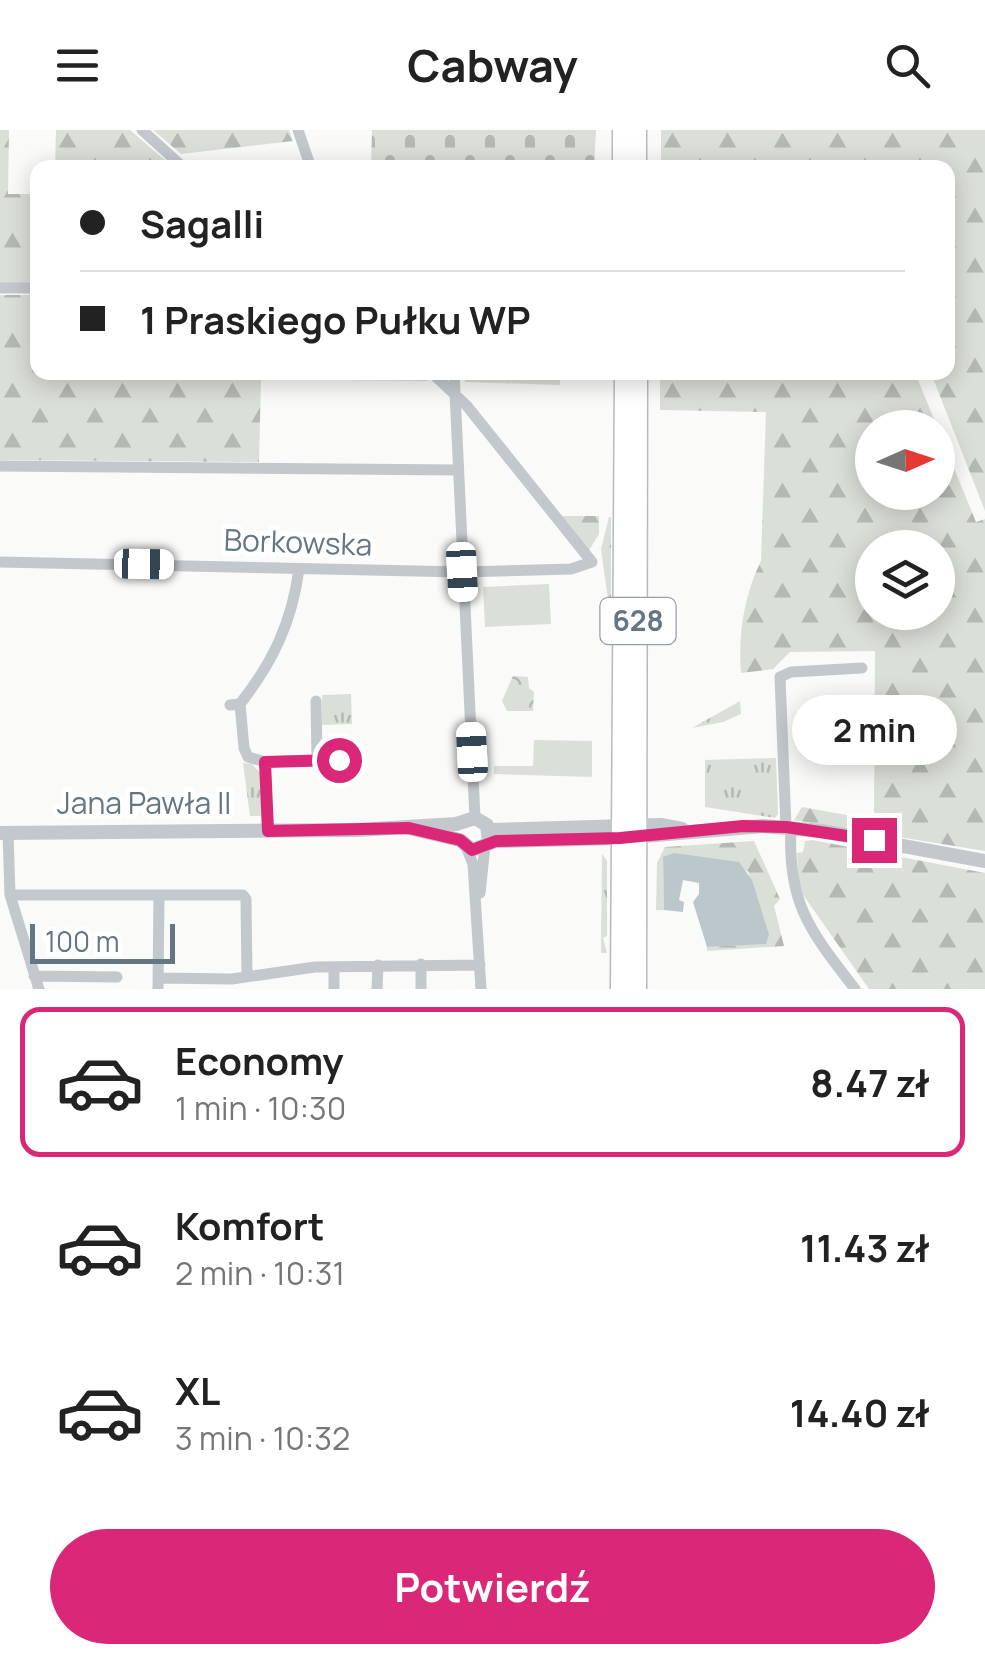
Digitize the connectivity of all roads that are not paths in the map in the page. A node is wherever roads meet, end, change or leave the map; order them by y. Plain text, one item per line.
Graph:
1 (142, 130) edge
2 (298, 130) edge
3 (622, 130) edge
4 (637, 130) edge
5 (175, 160) edge
6 (308, 160) edge
7 (622, 160) edge
8 (637, 160) edge
9 (0, 288) edge
10 (30, 288) edge
11 (439, 380) edge
12 (454, 380) edge
13 (624, 380) edge
14 (638, 380) edge
15 (455, 396) junction
16 (0, 466) edge
17 (458, 470) junction
18 (0, 562) edge
19 (299, 569) junction
20 (462, 572) junction
21 (862, 668) dead end
22 (316, 702) dead end
23 (317, 760) junction
24 (339, 760) dead end
25 (265, 762) junction
26 (469, 820) junction
27 (409, 828) junction
28 (789, 828) junction
29 (268, 831) junction
30 (629, 832) junction
31 (4, 833) edge
32 (488, 839) junction
33 (463, 844) junction
34 (985, 860) edge
35 (10, 895) junction
36 (159, 895) junction
37 (477, 906) junction
38 (421, 964) junction
39 (378, 965) junction
40 (480, 965) junction
41 (334, 967) junction
42 (116, 977) dead end
43 (247, 977) junction
44 (36, 982) edge
45 (158, 984) edge
46 (334, 989) edge
47 (378, 989) edge
48 (421, 989) edge
49 (481, 989) edge
50 (620, 989) edge
51 (637, 989) edge
52 (855, 989) edge

1 - 5 street
2 - 6 street
3 - 7 main road
4 - 8 main road
9 - 10 street
11 - 15 street
12 - 15 street
13 - 30 main road, 628
14 - 30 main road, 628
15 - 17 street
15 - 20 street, Borkowska
16 - 17 street
17 - 20 street
18 - 19 street, Borkowska
19 - 20 street, Borkowska
19 - 25 street
20 - 26 street
21 - 28 street
22 - 23 street
23 - 24 street
23 - 25 street
25 - 29 street
26 - 27 street, Jana Pawła II
26 - 32 street
26 - 33 street
27 - 29 street, Jana Pawła II
27 - 33 street, Jana Pawła II
28 - 30 street
28 - 34 street
28 - 52 street
29 - 31 street, Jana Pawła II
30 - 32 street
30 - 50 main road, 628
30 - 51 main road, 628
31 - 35 street
32 - 33 street, Jana Pawła II
32 - 37 street
33 - 37 street
35 - 36 street
35 - 44 street
36 - 43 street
36 - 45 street
37 - 40 street
38 - 39 street
38 - 40 street
38 - 48 street
39 - 41 street
39 - 47 street
40 - 49 street
41 - 43 street
41 - 46 street
42 - 44 street
43 - 45 street

